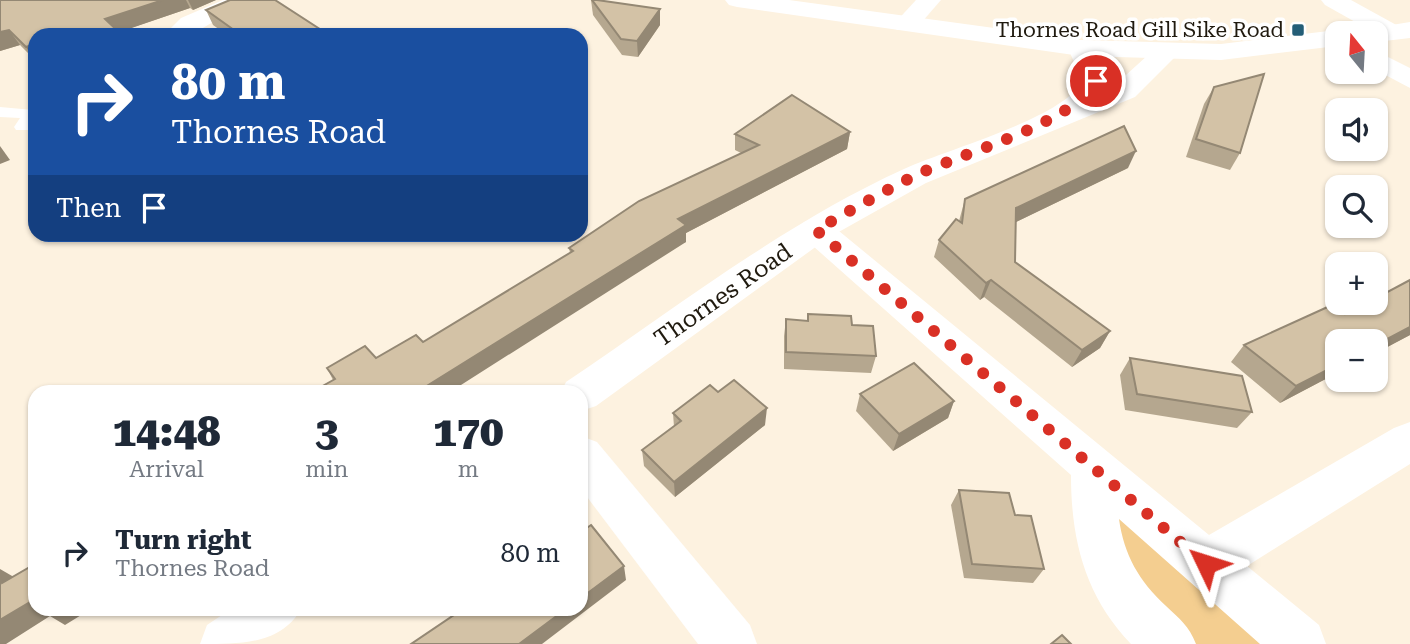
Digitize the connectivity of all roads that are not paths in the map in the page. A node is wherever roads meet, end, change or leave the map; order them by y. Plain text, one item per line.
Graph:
1 (246, 0) edge
2 (737, 0) edge
3 (929, 0) edge
4 (1333, 0) edge
5 (906, 25) junction
6 (184, 28) edge
7 (1392, 32) edge
8 (1325, 39) edge
9 (1081, 48) junction
10 (1168, 51) junction
11 (1388, 66) edge
12 (1410, 80) edge
13 (0, 112) edge
14 (1059, 115) junction
15 (28, 116) edge
16 (28, 121) edge
17 (22, 127) dead end
18 (816, 230) junction
19 (588, 389) edge
20 (1410, 441) edge
21 (588, 464) edge
22 (1093, 467) junction
23 (1206, 564) junction
24 (265, 616) edge
25 (226, 644) edge
26 (731, 644) edge
27 (1170, 644) edge
28 (1300, 644) edge

1 - 6 street
2 - 5 street
3 - 5 street
4 - 7 street
5 - 9 street
8 - 10 street
9 - 10 street
9 - 14 street, Thornes Road
10 - 14 street, Thornes Road
11 - 12 street
13 - 15 lane
14 - 18 street, Thornes Road
16 - 17 lane
18 - 19 street, Thornes Road
18 - 22 street
20 - 23 street
21 - 26 street
22 - 23 street
22 - 27 street
23 - 28 street
24 - 25 street

